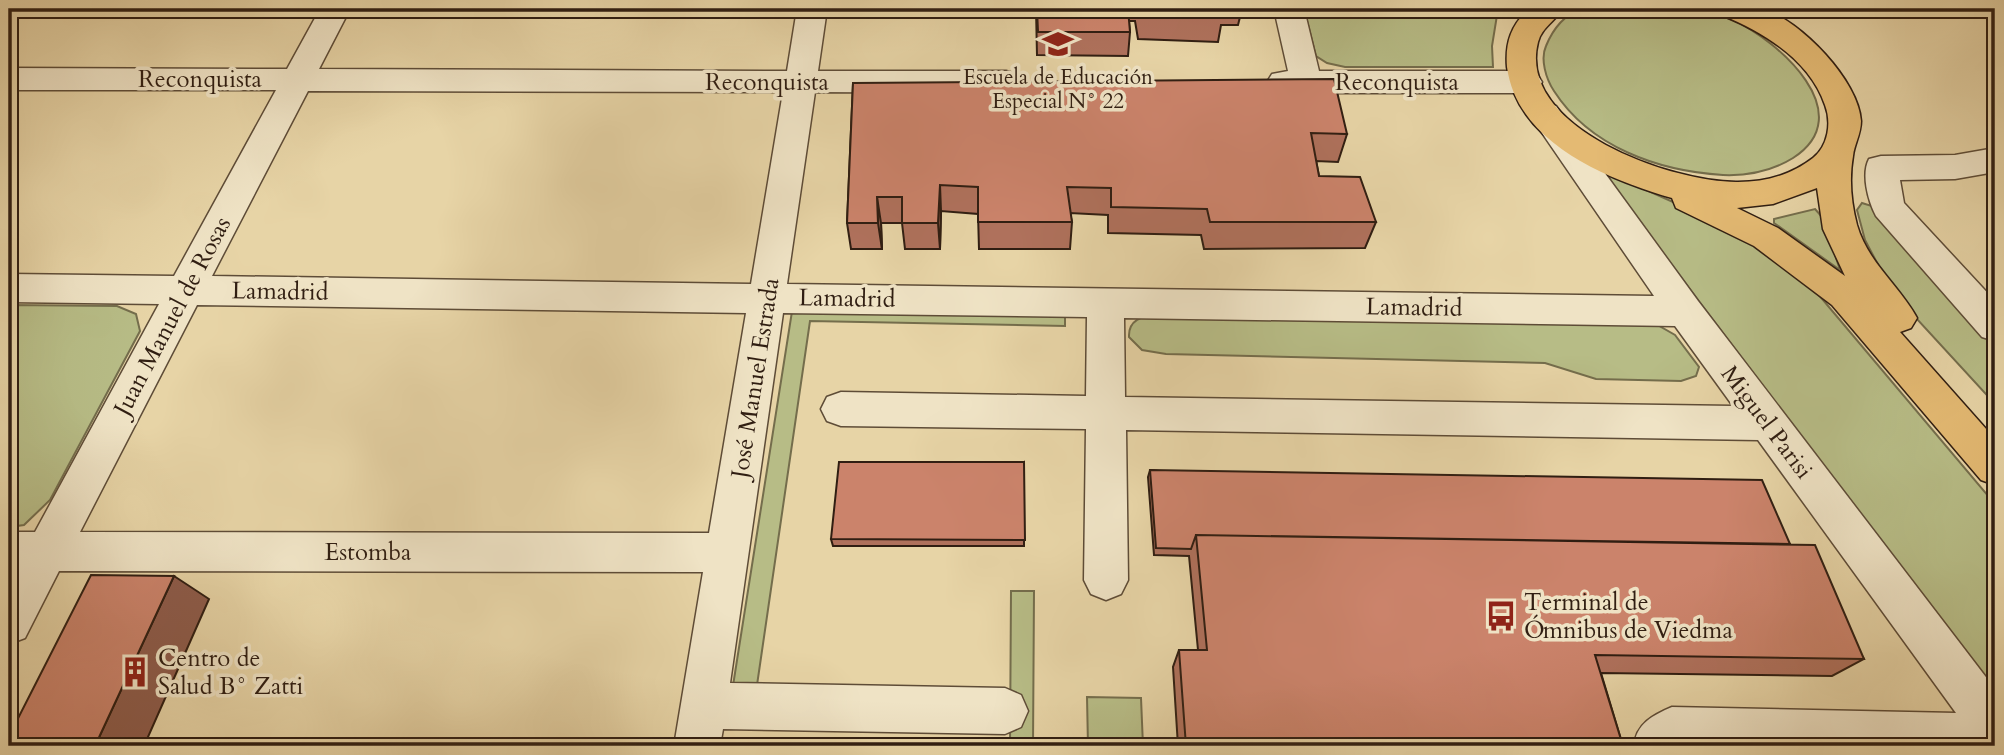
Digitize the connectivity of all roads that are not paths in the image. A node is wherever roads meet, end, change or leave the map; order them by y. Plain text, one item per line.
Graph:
1 (335, 9) edge
2 (812, 9) edge
3 (1289, 9) edge
4 (1524, 9) edge
5 (1548, 9) edge
6 (1735, 9) edge
7 (1522, 41) junction
8 (9, 79) edge
9 (298, 80) junction
10 (800, 82) junction
11 (1033, 82) edge
12 (1251, 82) edge
13 (1306, 82) junction
14 (1535, 97) junction
15 (1836, 156) junction
16 (1995, 160) edge
17 (1638, 176) junction
18 (9, 289) edge
19 (185, 290) junction
20 (767, 297) junction
21 (1105, 302) junction
22 (1685, 311) junction
23 (1995, 326) edge
24 (841, 409) dead end
25 (1106, 413) junction
26 (1768, 422) junction
27 (1995, 426) edge
28 (1995, 467) edge
29 (28, 551) edge
30 (728, 553) junction
31 (1106, 580) dead end
32 (9, 623) edge
33 (1005, 710) dead end
34 (700, 726) edge
35 (1995, 727) edge
36 (1995, 737) edge
37 (1657, 746) edge

1 - 9 street, Juan Manuel de Rosas
2 - 10 street, José Manuel Estrada
3 - 13 street
4 - 7 main road
5 - 7 main road
6 - 15 main road
7 - 14 main road
8 - 9 street, Reconquista
9 - 10 street, Reconquista
9 - 19 street, Juan Manuel de Rosas
10 - 11 street, Reconquista
10 - 20 street, José Manuel Estrada
12 - 13 street, Reconquista
13 - 14 street, Reconquista
14 - 17 main road
14 - 22 street, Miguel Parisi
15 - 17 main road
15 - 27 main road
16 - 23 street
17 - 28 main road
18 - 19 street, Lamadrid
19 - 20 street, Lamadrid
19 - 29 street, Juan Manuel de Rosas
20 - 21 street, Lamadrid
20 - 30 street, José Manuel Estrada
21 - 22 street, Lamadrid
21 - 25 street
22 - 26 street, Miguel Parisi
24 - 25 street
25 - 26 street
25 - 31 street
26 - 35 street, Miguel Parisi
29 - 30 street, Estomba
29 - 32 street, Juan Manuel de Rosas
30 - 34 street, José Manuel Estrada
33 - 34 street
36 - 37 street

